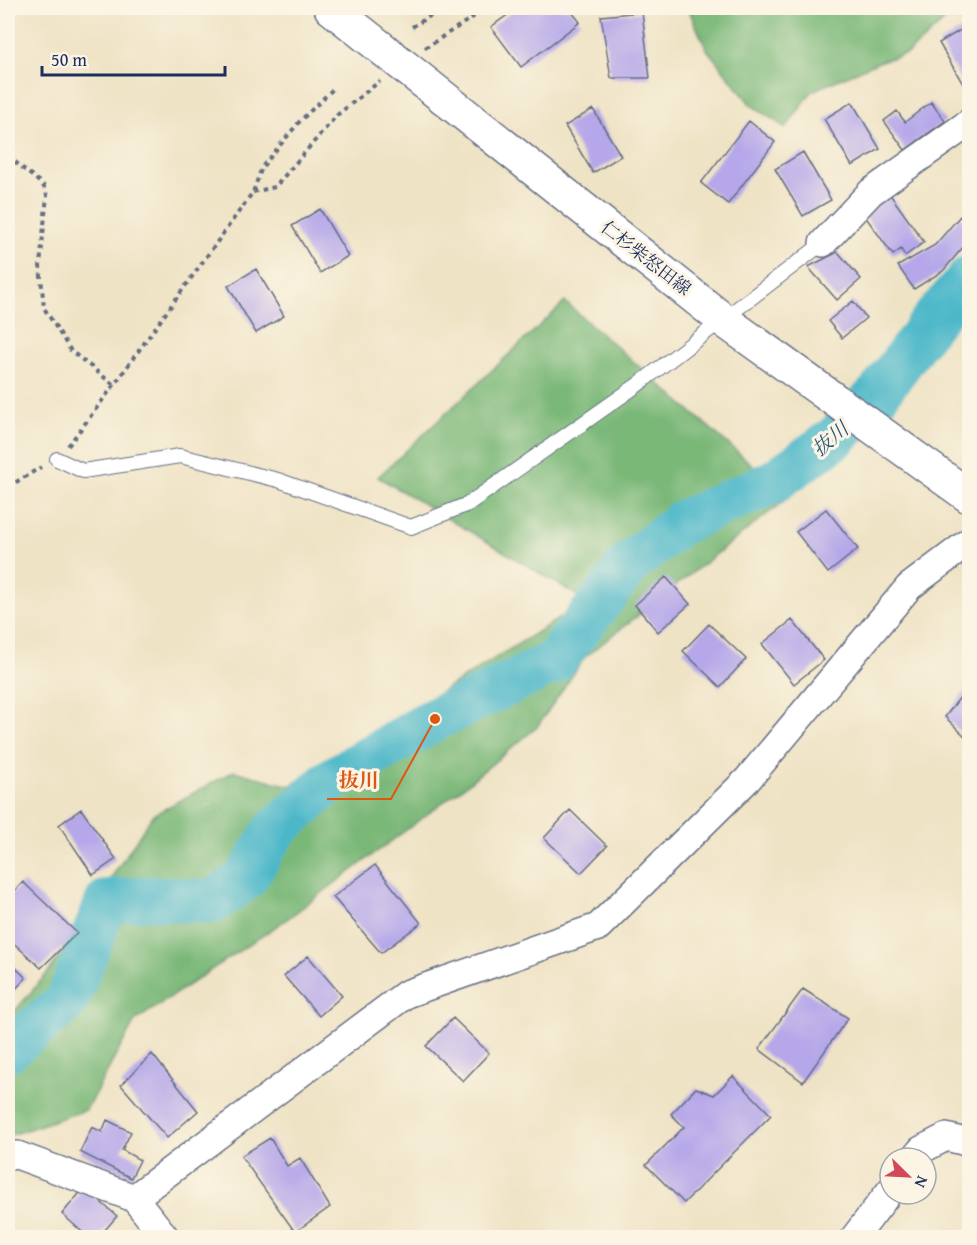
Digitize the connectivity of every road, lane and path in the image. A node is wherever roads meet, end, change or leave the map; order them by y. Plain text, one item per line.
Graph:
1 (331, 8) edge
2 (443, 8) edge
3 (487, 8) edge
4 (412, 27) dead end
5 (402, 63) junction
6 (333, 89) dead end
7 (969, 122) edge
8 (8, 156) edge
9 (253, 192) junction
10 (823, 243) joint
11 (722, 319) junction
12 (114, 385) junction
13 (57, 459) junction
14 (8, 487) edge
15 (969, 497) edge
16 (969, 541) edge
17 (969, 1143) edge
18 (929, 1146) edge
19 (8, 1156) edge
20 (134, 1198) junction
21 (879, 1206) edge
22 (166, 1238) edge
23 (854, 1238) edge

1 - 5 main road, 仁杉柴怒田線
2 - 4 path
3 - 5 path
5 - 9 path
5 - 11 main road, 仁杉柴怒田線
6 - 9 path
7 - 10 street
8 - 12 path
9 - 12 path
10 - 11 lane
11 - 13 lane
11 - 15 main road, 仁杉柴怒田線
12 - 13 path
13 - 14 path
16 - 20 street
17 - 18 street
19 - 20 street
20 - 22 street
21 - 23 street

